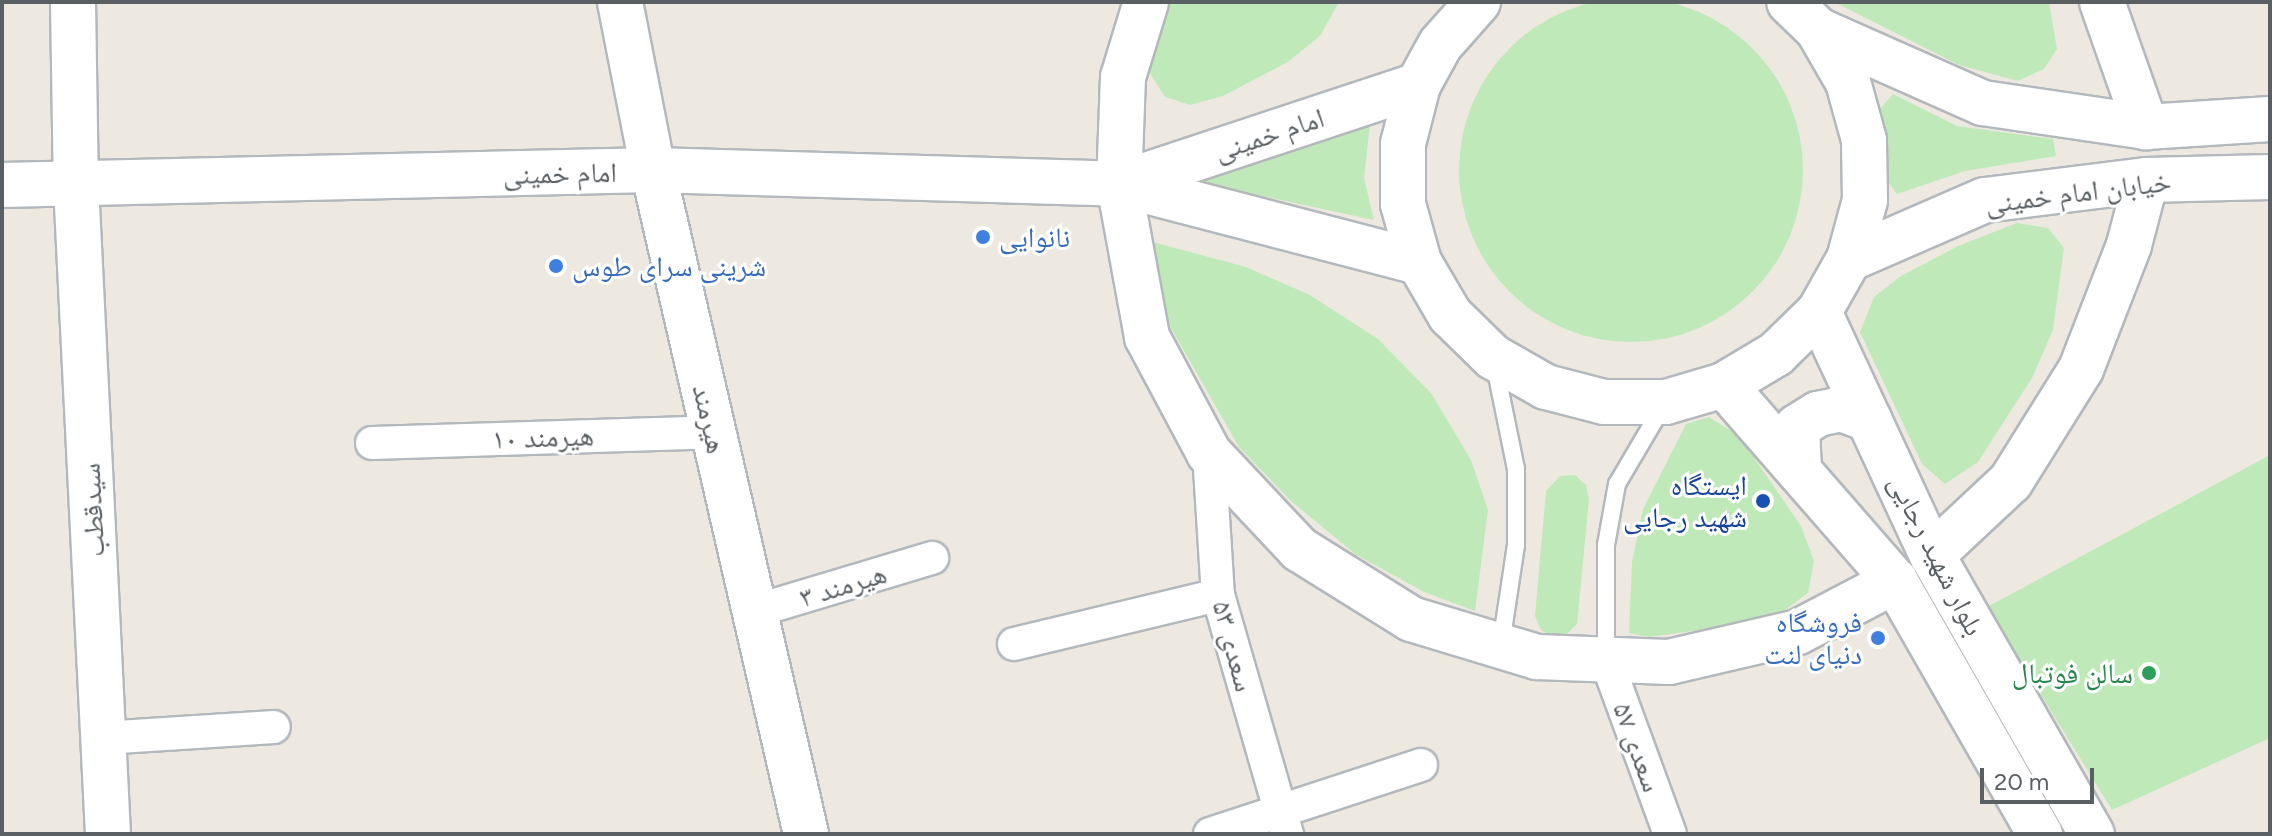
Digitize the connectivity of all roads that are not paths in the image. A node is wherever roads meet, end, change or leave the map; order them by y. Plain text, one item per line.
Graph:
1 (73, 2) edge
2 (620, 2) edge
3 (1146, 2) edge
4 (2102, 2) edge
5 (1469, 5) edge
6 (1804, 16) edge
7 (1418, 85) junction
8 (2270, 119) edge
9 (2146, 127) junction
10 (653, 170) junction
11 (2270, 177) edge
12 (2146, 180) junction
13 (1119, 184) junction
14 (2, 185) edge
15 (76, 185) junction
16 (1849, 259) junction
17 (1419, 262) junction
18 (1819, 312) junction
19 (1493, 357) junction
20 (1724, 385) junction
21 (1666, 402) junction
22 (1869, 419) junction
23 (713, 432) junction
24 (372, 443) dead end
25 (1209, 453) junction
26 (1799, 471) junction
27 (1932, 555) junction
28 (932, 558) dead end
29 (1895, 581) junction
30 (1218, 595) junction
31 (755, 611) junction
32 (1014, 644) dead end
33 (1501, 646) junction
34 (1606, 659) junction
35 (274, 727) dead end
36 (103, 738) junction
37 (1421, 765) dead end
38 (1284, 823) edge
39 (108, 834) edge
40 (806, 834) edge
41 (1210, 834) edge
42 (1670, 834) edge
43 (2040, 834) edge
44 (2092, 834) edge

1 - 15 main road, سیدقطب
2 - 10 main road, هیرمند
3 - 13 main road
4 - 9 main road
5 - 7 main road
6 - 9 main road, خیابان امام خمینی
6 - 16 main road
7 - 13 main road, امام خمینی
7 - 17 main road
8 - 9 main road, خیابان امام خمینی
10 - 13 main road, امام خمینی
10 - 15 main road, امام خمینی
10 - 23 main road, هیرمند
11 - 12 main road, خیابان امام خمینی
12 - 16 main road, خیابان امام خمینی
12 - 27 main road
13 - 17 main road, امام خمینی
13 - 25 main road
14 - 15 main road, امام خمینی
15 - 36 main road, سیدقطب
16 - 18 main road
17 - 19 main road
18 - 20 main road
18 - 22 main road, بلوار شهید رجایی
19 - 21 main road
19 - 33 lane
20 - 21 main road
20 - 26 main road, بلوار شهید رجایی
21 - 34 lane
22 - 26 main road
22 - 27 main road, بلوار شهید رجایی
23 - 24 street, هیرمند ۱۰
23 - 31 main road, هیرمند
25 - 30 street, سعدی ۵۳
25 - 33 main road
26 - 29 main road, بلوار شهید رجایی
27 - 44 main road, بلوار شهید رجایی
28 - 31 street, هیرمند ۳
29 - 34 main road
29 - 43 main road, بلوار شهید رجایی
30 - 32 street
30 - 38 street, سعدی ۵۳
31 - 40 main road, هیرمند
33 - 34 main road
34 - 42 street, سعدی ۵۷
35 - 36 street
36 - 39 main road, سیدقطب
37 - 38 street
38 - 41 street

